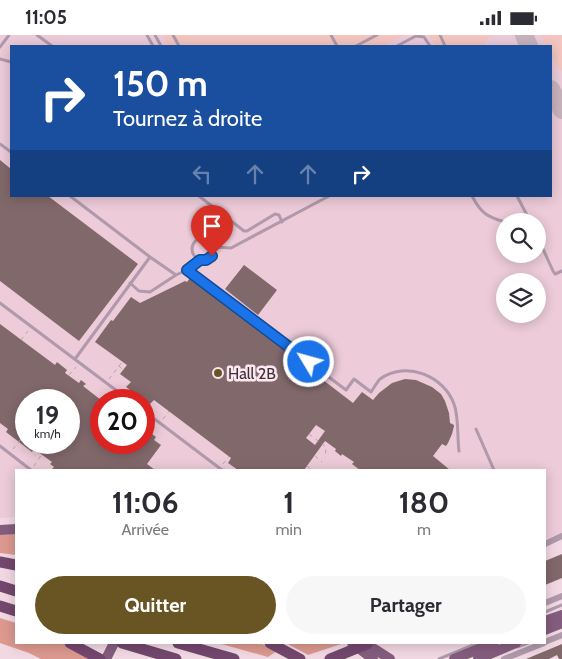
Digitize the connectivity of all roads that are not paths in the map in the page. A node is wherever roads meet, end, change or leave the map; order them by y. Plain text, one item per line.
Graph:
1 (10, 35) edge
2 (37, 35) edge
3 (377, 35) edge
4 (51, 45) edge
5 (358, 45) edge
6 (399, 45) edge
7 (429, 45) edge
8 (0, 47) edge
9 (0, 143) edge
10 (10, 151) edge
11 (71, 197) edge
12 (200, 197) edge
13 (327, 197) edge
14 (473, 197) edge
15 (518, 197) edge
16 (526, 213) edge
17 (496, 219) edge
18 (282, 221) junction
19 (214, 247) junction
20 (150, 257) junction
21 (546, 257) edge
22 (200, 260) junction
23 (187, 270) junction
24 (562, 271) edge
25 (176, 275) junction
26 (130, 283) junction
27 (0, 303) edge
28 (75, 359) junction
29 (114, 389) edge
30 (155, 419) edge
31 (476, 429) dead end
32 (0, 446) edge
33 (459, 451) dead end
34 (30, 469) edge
35 (221, 469) edge
36 (494, 469) edge
37 (15, 529) edge
38 (0, 530) edge
39 (562, 536) edge
40 (546, 544) edge
41 (0, 562) edge
42 (15, 565) edge
43 (0, 586) edge
44 (15, 591) edge
45 (562, 596) edge
46 (546, 603) edge
47 (562, 605) edge
48 (546, 612) edge
49 (562, 615) edge
50 (546, 621) edge
51 (562, 623) edge
52 (546, 631) edge
53 (562, 635) edge
54 (546, 641) edge
55 (72, 644) edge
56 (114, 644) edge
57 (125, 644) edge
58 (182, 644) edge
59 (272, 644) edge
60 (363, 644) edge
61 (476, 644) edge
62 (492, 644) edge
63 (514, 644) edge
64 (526, 644) edge
65 (540, 644) edge
66 (518, 656) edge
67 (334, 657) edge
68 (100, 659) edge
69 (106, 659) edge
70 (176, 659) edge
71 (234, 659) edge
72 (300, 659) edge
73 (373, 659) edge
74 (390, 659) edge
75 (439, 659) edge
76 (454, 659) edge
77 (478, 659) edge
78 (488, 659) edge
79 (504, 659) edge

1 - 8 lane
2 - 4 lane
3 - 5 lane
6 - 7 lane
9 - 10 lane
11 - 20 lane
12 - 18 lane
13 - 18 lane
14 - 17 lane
15 - 16 lane
18 - 19 lane
19 - 22 lane
19 - 22 lane
20 - 25 lane
20 - 26 lane
21 - 24 lane
22 - 23 lane
23 - 25 lane
23 - 33 lane
25 - 26 lane
26 - 28 lane
27 - 28 lane
28 - 29 lane
30 - 35 lane
31 - 36 lane
32 - 34 lane
37 - 38 main road
39 - 40 street
41 - 42 highway
43 - 44 highway
45 - 46 street
47 - 48 lane
49 - 50 main road
51 - 52 main road
53 - 54 street
55 - 68 highway
56 - 69 main road
57 - 70 highway
58 - 71 highway
59 - 72 highway
60 - 67 highway
60 - 73 main road
60 - 74 main road
61 - 75 lane
62 - 76 main road
63 - 77 main road
64 - 78 lane
65 - 66 street
66 - 79 street

